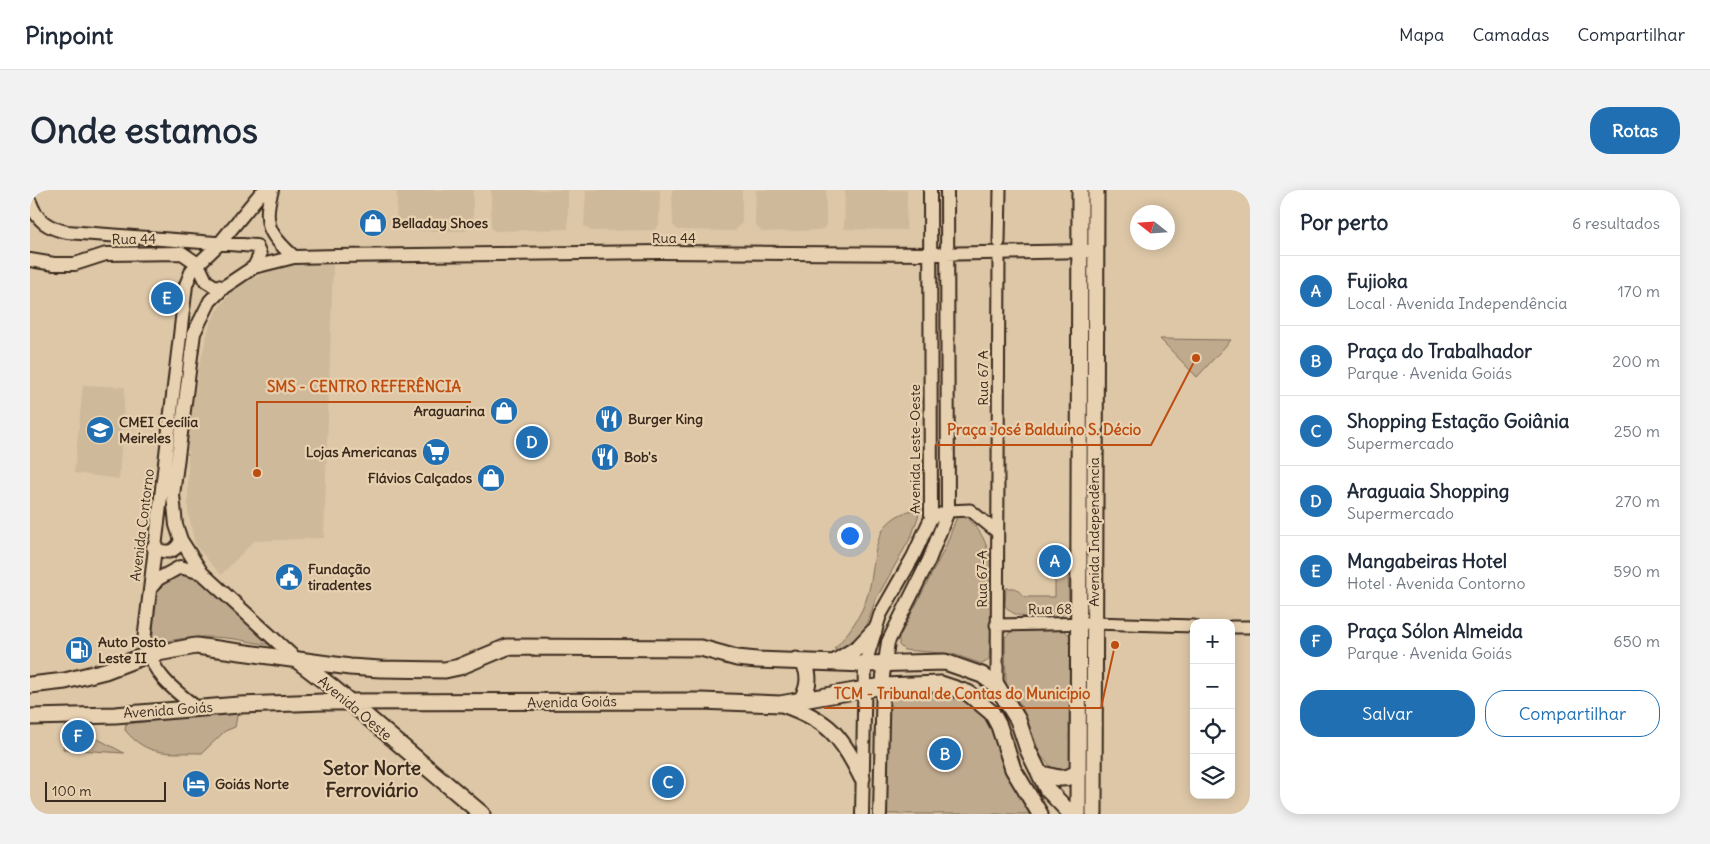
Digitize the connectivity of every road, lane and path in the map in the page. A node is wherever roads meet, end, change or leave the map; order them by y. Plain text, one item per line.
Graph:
1 (266, 190) edge
2 (272, 190) edge
3 (930, 190) edge
4 (947, 190) edge
5 (1000, 190) edge
6 (1080, 190) edge
7 (1096, 190) edge
8 (30, 202) edge
9 (270, 232) junction
10 (219, 244) junction
11 (256, 246) junction
12 (999, 248) junction
13 (1088, 251) junction
14 (948, 253) junction
15 (930, 254) junction
16 (294, 257) junction
17 (30, 260) edge
18 (198, 264) junction
19 (254, 267) junction
20 (224, 287) junction
21 (948, 511) junction
22 (931, 518) junction
23 (997, 532) junction
24 (182, 540) junction
25 (153, 547) junction
26 (202, 573) junction
27 (150, 589) junction
28 (1086, 623) junction
29 (996, 625) junction
30 (1190, 626) edge
31 (1235, 627) edge
32 (1250, 627) edge
33 (874, 631) junction
34 (147, 654) junction
35 (297, 660) junction
36 (796, 660) junction
37 (835, 662) junction
38 (884, 663) junction
39 (865, 664) junction
40 (30, 685) edge
41 (883, 686) junction
42 (997, 686) junction
43 (865, 690) junction
44 (384, 701) junction
45 (800, 701) junction
46 (344, 703) junction
47 (780, 704) junction
48 (198, 708) junction
49 (30, 717) edge
50 (376, 725) junction
51 (1078, 771) junction
52 (1039, 773) junction
53 (862, 778) junction
54 (1095, 813) edge
55 (467, 814) edge
56 (482, 814) edge
57 (862, 814) edge
58 (880, 814) edge
59 (1040, 814) edge
60 (1071, 814) edge
61 (1078, 814) edge

1 - 10 main road, Avenida Contorno
2 - 9 main road
3 - 15 main road, Avenida Leste-Oeste
4 - 14 main road
5 - 12 street, Rua 67 A
6 - 13 main road, Avenida Independência
7 - 13 main road, Avenida Independência
8 - 10 main road, Rua 44
9 - 11 main road
9 - 16 main road
10 - 11 main road, Rua 44
10 - 18 main road, Avenida Contorno
11 - 19 main road
12 - 13 main road, Rua 44
12 - 14 main road, Rua 44
12 - 23 street, Rua 67 A
13 - 28 main road, Avenida Independência
14 - 15 main road, Rua 44
14 - 21 main road
15 - 16 main road, Rua 44
15 - 22 main road, Avenida Leste-Oeste
16 - 19 main road, Rua 44
17 - 18 main road, Rua 44
18 - 20 main road, Rua 44
18 - 25 main road, Avenida Contorno
19 - 20 main road, Avenida Contorno
20 - 24 main road, Avenida Contorno
21 - 22 street
21 - 23 street
21 - 38 main road
22 - 33 main road, Avenida Leste-Oeste
23 - 29 street, Rua 67-A
24 - 25 main road
24 - 26 main road, Avenida Contorno
25 - 27 main road, Avenida Contorno
26 - 27 main road
26 - 35 main road, Avenida Contorno
27 - 34 main road, Avenida Contorno
28 - 29 street, Rua 68
28 - 30 street, Rua 68
28 - 51 main road, Avenida Independência
28 - 54 main road, Avenida Independência
29 - 42 street
31 - 32 street
33 - 37 main road
33 - 39 main road, Avenida Leste-Oeste
34 - 35 main road
34 - 40 main road
34 - 48 main road
35 - 36 main road
35 - 46 main road, Avenida Oeste
36 - 37 main road
36 - 45 main road
37 - 39 main road
38 - 39 main road
38 - 41 main road
38 - 42 main road
39 - 43 main road, Avenida Leste-Oeste
41 - 43 main road, Avenida Goiás
41 - 58 main road
41 - 59 main road, Avenida Goiás
42 - 52 main road
43 - 45 main road, Avenida Goiás
43 - 53 main road, Avenida Leste-Oeste
44 - 46 main road, Avenida Goiás
44 - 47 main road, Avenida Goiás
44 - 50 main road
45 - 47 main road, Avenida Goiás
46 - 48 main road, Avenida Goiás
46 - 50 main road, Avenida Oeste
46 - 55 main road, Avenida Oeste
47 - 53 main road
48 - 49 main road, Avenida Goiás
50 - 56 main road, Avenida Oeste
51 - 52 main road
51 - 61 main road, Avenida Independência
52 - 60 main road
53 - 57 main road, Avenida Leste-Oeste

